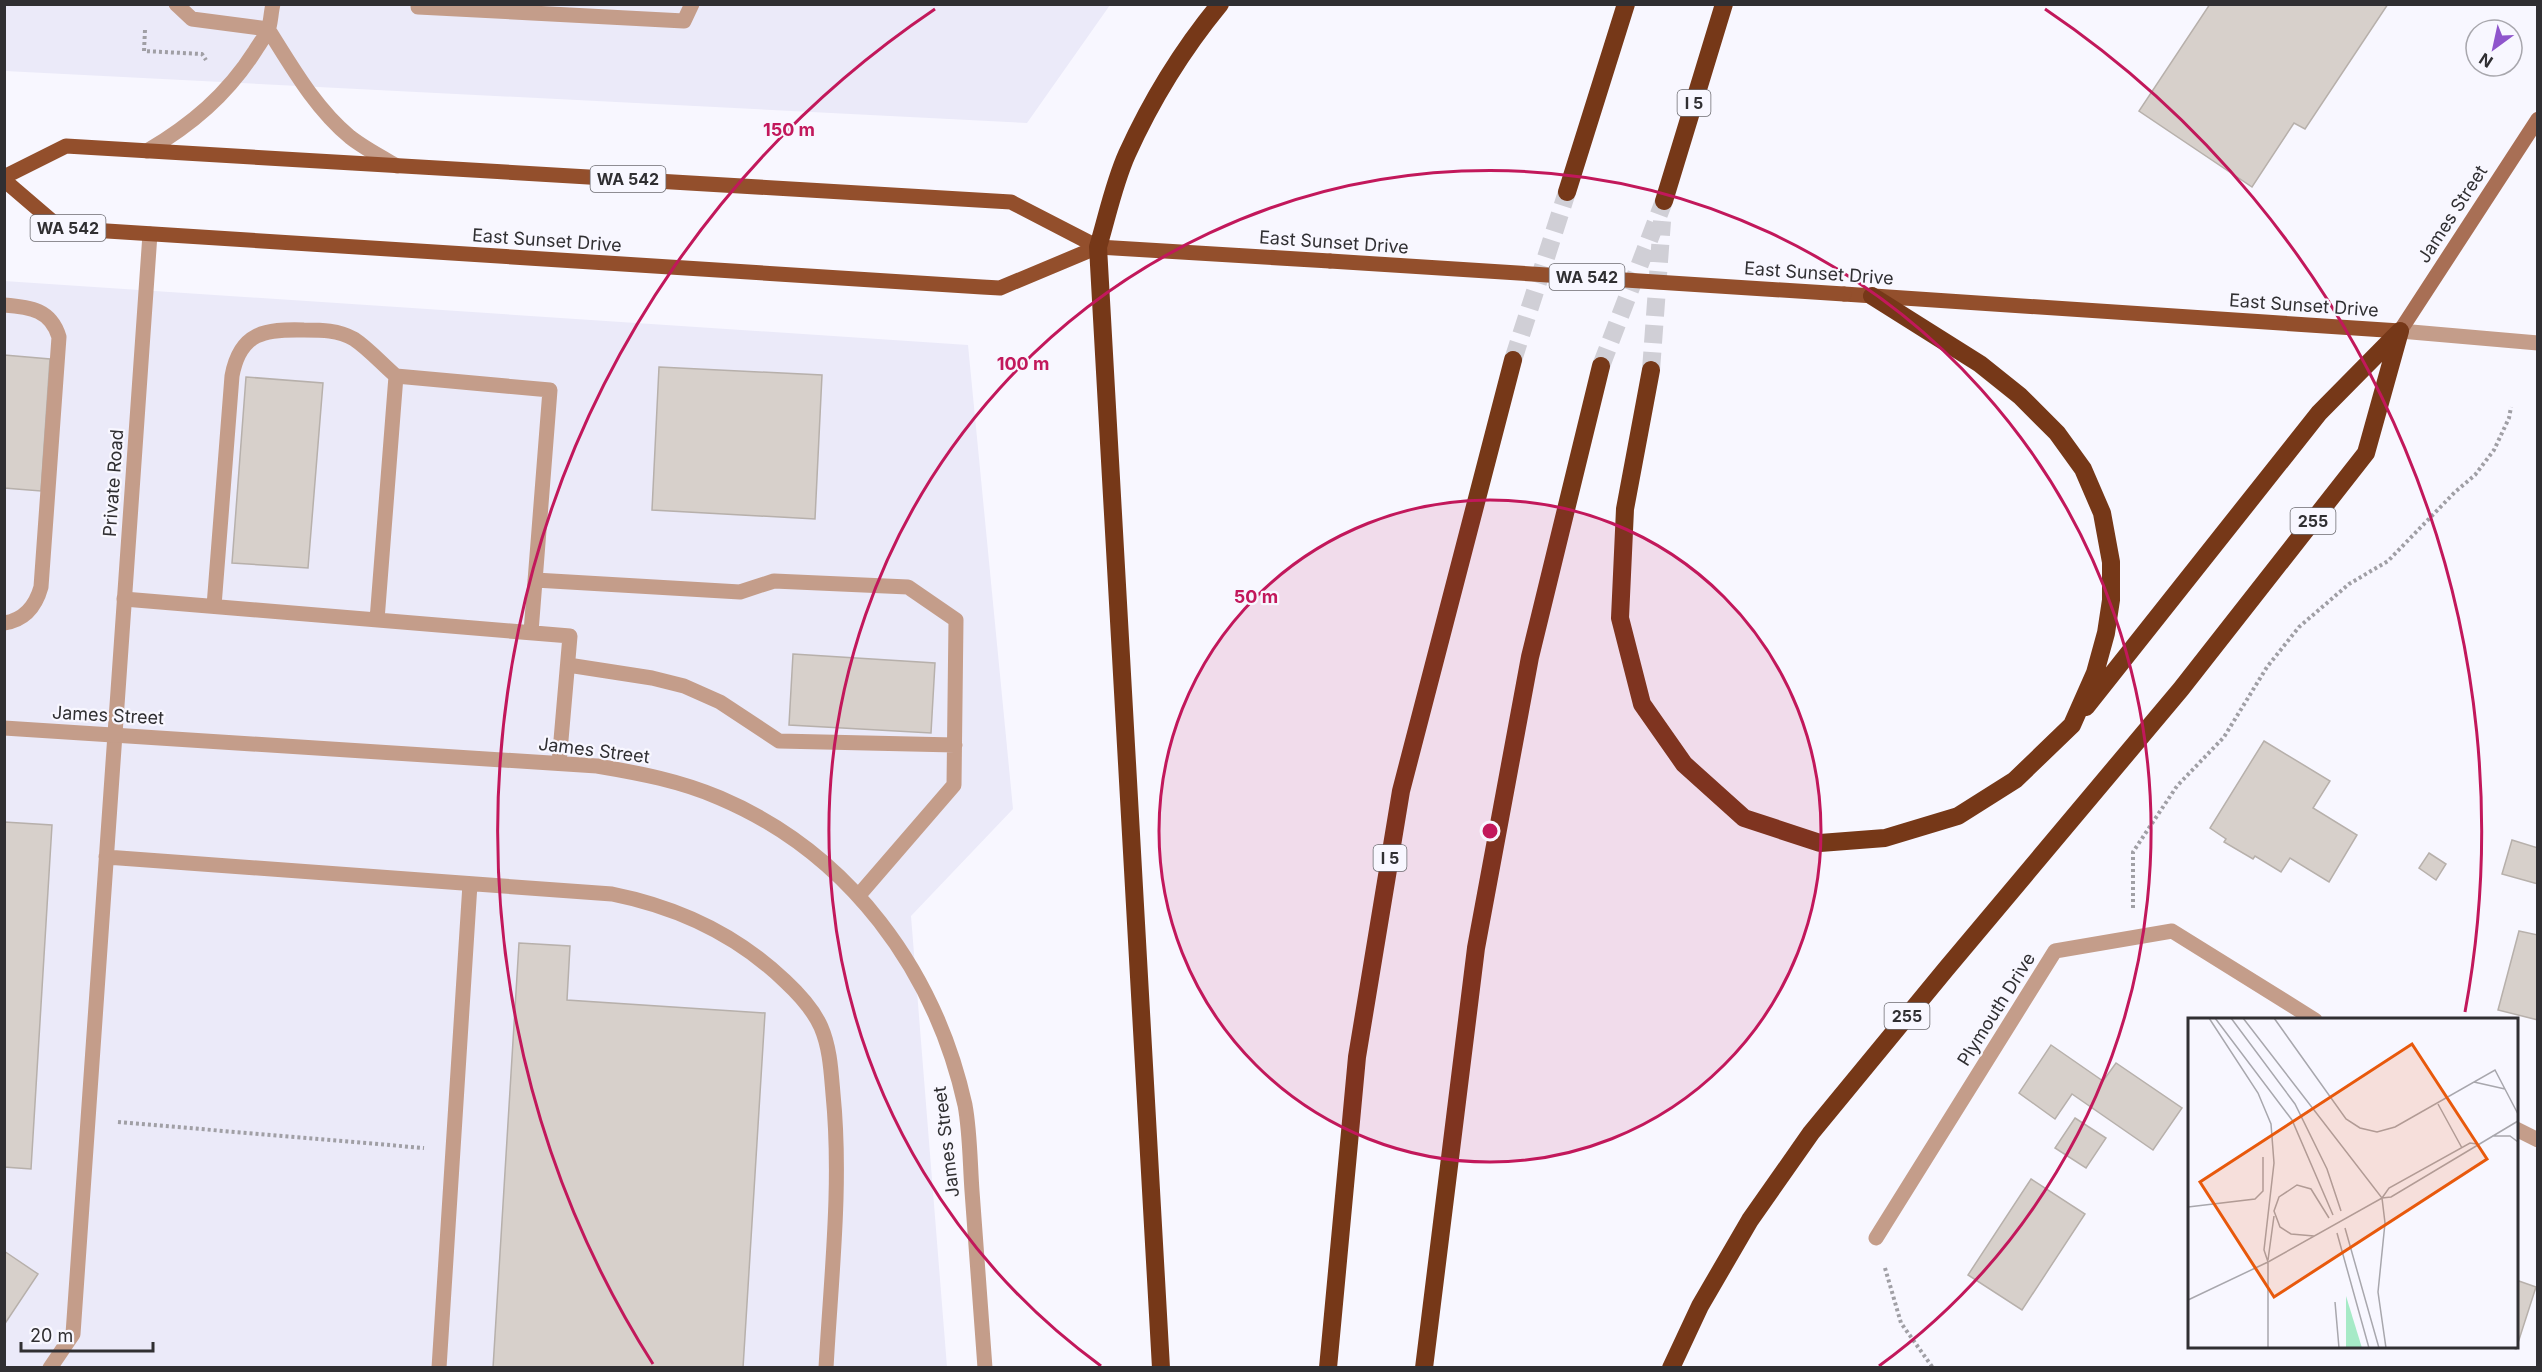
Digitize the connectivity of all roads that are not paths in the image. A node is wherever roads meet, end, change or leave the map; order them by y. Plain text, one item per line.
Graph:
1 (176, 4) edge
2 (273, 4) edge
3 (418, 4) edge
4 (692, 4) edge
5 (1220, 4) edge
6 (1626, 4) edge
7 (1724, 4) edge
8 (268, 30) junction
9 (2538, 119) edge
10 (147, 151) junction
11 (397, 166) junction
12 (4, 178) edge
13 (1568, 192) tunnel mouth
14 (1664, 201) tunnel mouth
15 (150, 234) junction
16 (1098, 247) junction
17 (1872, 296) junction
18 (4, 305) edge
19 (2400, 331) junction
20 (2538, 343) edge
21 (1513, 360) tunnel mouth
22 (1601, 366) tunnel mouth
23 (1651, 370) tunnel mouth
24 (396, 376) junction
25 (535, 580) junction
26 (124, 599) junction
27 (214, 606) junction
28 (376, 620) junction
29 (4, 623) edge
30 (531, 633) junction
31 (568, 665) junction
32 (2072, 725) junction
33 (4, 728) edge
34 (115, 734) junction
35 (955, 745) junction
36 (559, 763) junction
37 (106, 857) junction
38 (470, 884) junction
39 (859, 895) junction
40 (2312, 1018) edge
41 (2518, 1130) edge
42 (2538, 1140) edge
43 (1876, 1238) road end
44 (50, 1368) edge
45 (439, 1368) edge
46 (826, 1368) edge
47 (985, 1368) edge
48 (1161, 1368) edge
49 (1328, 1368) edge
50 (1424, 1368) edge
51 (1671, 1368) edge

1 - 8 street
2 - 8 street
3 - 4 street
5 - 16 highway
6 - 13 highway
7 - 14 highway, I 5
8 - 10 street
8 - 11 street
9 - 19 main road, James Street
10 - 11 main road, East Sunset Drive / WA 542
10 - 12 main road, East Sunset Drive / WA 542
11 - 16 main road, East Sunset Drive / WA 542
12 - 15 main road, East Sunset Drive / WA 542
15 - 16 main road, East Sunset Drive / WA 542
15 - 26 street, Private Road
16 - 17 main road, East Sunset Drive / WA 542, bridge
16 - 48 highway
17 - 19 main road, East Sunset Drive
17 - 32 highway
18 - 29 street
19 - 20 street, East Sunset Drive
19 - 32 highway
19 - 51 highway, 255
21 - 49 highway, I 5
22 - 50 highway
23 - 32 highway
24 - 25 street
24 - 27 street
24 - 28 street
25 - 30 street
25 - 35 street
26 - 27 street
26 - 34 street, Private Road
27 - 28 street
28 - 30 street
30 - 31 street
31 - 35 street
31 - 36 street
33 - 34 street, James Street
34 - 36 street, James Street
34 - 37 street, Private Road
35 - 39 street
36 - 39 street, James Street
37 - 38 street
37 - 44 street, Private Road
38 - 45 street
38 - 46 street
39 - 47 street, James Street
40 - 43 street, Plymouth Drive
41 - 42 street

